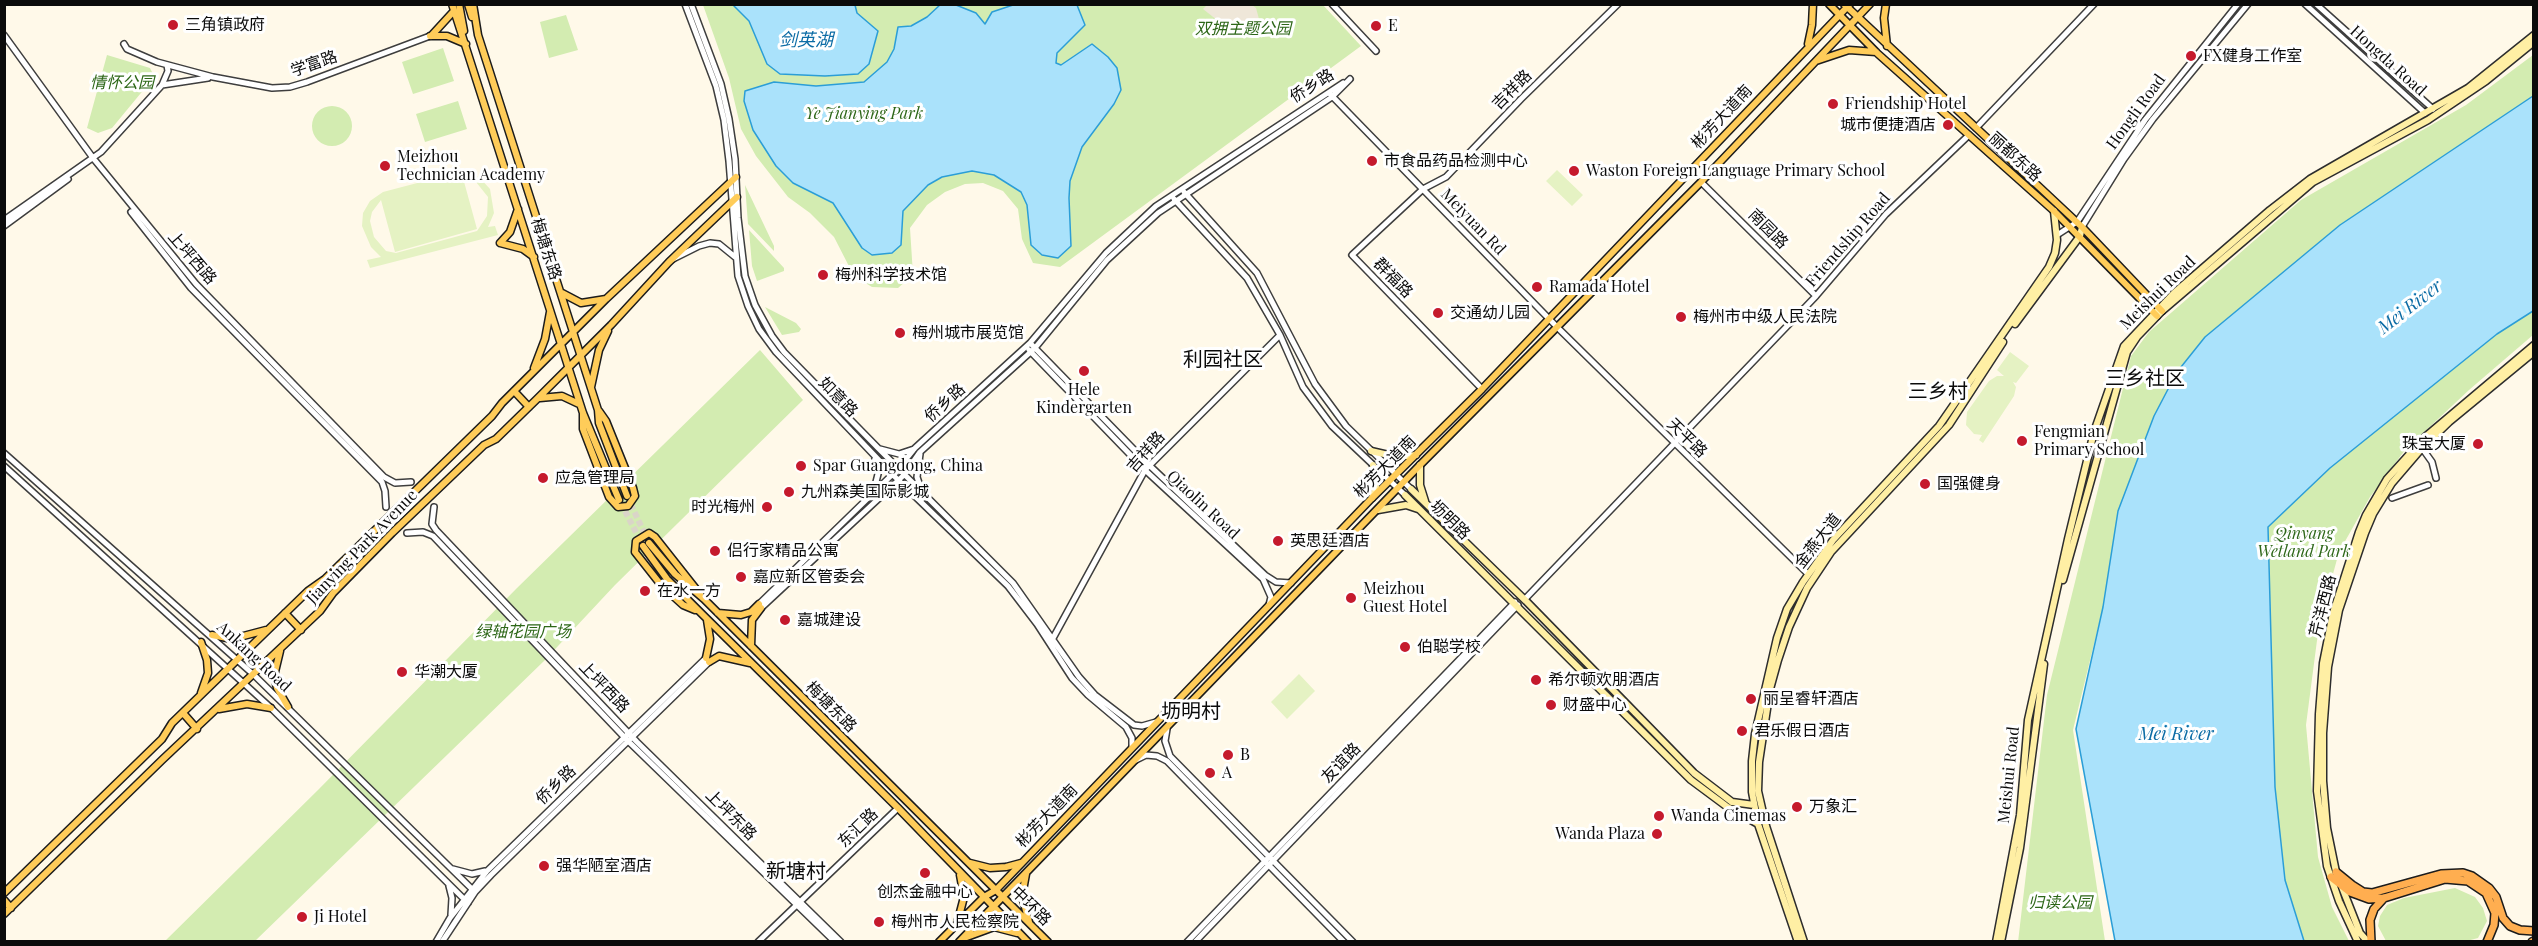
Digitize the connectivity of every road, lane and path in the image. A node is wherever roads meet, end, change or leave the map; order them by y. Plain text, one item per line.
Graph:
1 (459, 4) edge
2 (468, 4) edge
3 (473, 4) edge
4 (685, 4) edge
5 (691, 4) edge
6 (1332, 4) edge
7 (1618, 4) edge
8 (1813, 4) edge
9 (1829, 4) edge
10 (1870, 4) edge
11 (1886, 4) edge
12 (2094, 4) edge
13 (2238, 4) edge
14 (2248, 4) edge
15 (2305, 4) edge
16 (2316, 4) edge
17 (1847, 6) edge
18 (452, 8) edge
19 (1840, 15) junction
20 (1857, 18) junction
21 (1850, 25) junction
22 (4, 35) edge
23 (478, 35) junction
24 (2534, 35) edge
25 (430, 36) junction
26 (4, 40) edge
27 (2534, 42) edge
28 (124, 44) dead end
29 (466, 44) junction
30 (1807, 47) junction
31 (1887, 47) junction
32 (1376, 51) dead end
33 (1877, 53) junction
34 (1813, 62) junction
35 (167, 65) junction
36 (213, 77) junction
37 (162, 85) junction
38 (1327, 91) junction
39 (1332, 97) junction
40 (2433, 109) junction
41 (2425, 113) junction
42 (1976, 128) junction
43 (1969, 135) junction
44 (93, 160) junction
45 (733, 179) junction
46 (1701, 182) junction
47 (1181, 188) junction
48 (1423, 189) junction
49 (1186, 194) junction
50 (1171, 196) junction
51 (734, 199) junction
52 (1176, 201) junction
53 (519, 208) junction
54 (2054, 211) junction
55 (4, 220) edge
56 (2080, 225) junction
57 (4, 226) edge
58 (2071, 228) junction
59 (2057, 236) junction
60 (2080, 236) junction
61 (2055, 253) junction
62 (534, 256) junction
63 (735, 257) junction
64 (2064, 258) junction
65 (669, 262) junction
66 (561, 292) junction
67 (1816, 296) junction
68 (606, 299) junction
69 (551, 309) junction
70 (2158, 312) junction
71 (1549, 319) junction
72 (611, 326) junction
73 (1558, 328) junction
74 (573, 333) junction
75 (1280, 335) junction
76 (561, 344) junction
77 (2534, 345) edge
78 (1030, 347) junction
79 (2534, 352) edge
80 (580, 356) junction
81 (569, 368) junction
82 (533, 373) junction
83 (1482, 389) junction
84 (514, 391) junction
85 (591, 391) junction
86 (537, 399) junction
87 (579, 404) junction
88 (529, 407) junction
89 (598, 410) junction
90 (583, 413) junction
91 (1675, 445) junction
92 (878, 448) junction
93 (2422, 448) junction
94 (917, 450) junction
95 (1371, 451) junction
96 (4, 453) edge
97 (874, 454) junction
98 (1416, 455) junction
99 (1374, 465) junction
100 (1420, 465) junction
101 (4, 466) edge
102 (1147, 467) junction
103 (898, 469) junction
104 (1396, 474) junction
105 (893, 475) junction
106 (904, 475) junction
107 (2436, 478) dead end
108 (383, 479) junction
109 (898, 480) junction
110 (1390, 480) junction
111 (411, 482) dead end
112 (1404, 482) junction
113 (2428, 485) dead end
114 (1398, 488) junction
115 (1411, 489) joint
116 (883, 493) junction
117 (923, 493) junction
118 (871, 495) junction
119 (1405, 495) joint
120 (627, 496) tunnel mouth
121 (916, 497) junction
122 (1372, 498) junction
123 (2392, 498) dead end
124 (619, 500) tunnel mouth
125 (1426, 504) junction
126 (386, 507) dead end
127 (434, 507) dead end
128 (1420, 509) junction
129 (1378, 510) junction
130 (406, 533) dead end
131 (434, 533) junction
132 (1808, 574) junction
133 (1264, 577) junction
134 (1291, 583) junction
135 (704, 599) junction
136 (1525, 599) junction
137 (1516, 604) junction
138 (1269, 605) junction
139 (760, 606) junction
140 (700, 612) junction
141 (717, 612) junction
142 (285, 613) junction
143 (706, 619) junction
144 (270, 629) junction
145 (301, 630) junction
146 (212, 636) junction
147 (1051, 641) junction
148 (201, 642) junction
149 (751, 647) junction
150 (280, 650) junction
151 (237, 660) junction
152 (707, 660) junction
153 (752, 664) junction
154 (229, 668) junction
155 (254, 675) junction
156 (245, 683) junction
157 (199, 697) junction
158 (288, 707) junction
159 (272, 708) junction
160 (218, 709) junction
161 (183, 712) junction
162 (1156, 722) junction
163 (1127, 724) junction
164 (197, 729) junction
165 (1167, 729) junction
166 (628, 737) junction
167 (1132, 746) junction
168 (1136, 760) junction
169 (1754, 806) junction
170 (898, 808) junction
171 (1758, 824) junction
172 (1269, 861) junction
173 (446, 862) junction
174 (968, 863) junction
175 (1022, 863) junction
176 (451, 868) junction
177 (487, 871) junction
178 (436, 872) junction
179 (958, 872) junction
180 (1027, 873) junction
181 (2334, 874) junction
182 (447, 882) junction
183 (2340, 884) junction
184 (474, 890) junction
185 (996, 890) junction
186 (4, 893) edge
187 (984, 897) junction
188 (1003, 897) junction
189 (2384, 898) junction
190 (4, 900) edge
191 (466, 901) junction
192 (799, 904) junction
193 (993, 906) junction
194 (11, 908) junction
195 (4, 914) edge
196 (450, 918) junction
197 (957, 923) junction
198 (1029, 923) junction
199 (2534, 931) edge
200 (1021, 934) junction
201 (961, 940) edge
202 (938, 941) edge
203 (436, 942) edge
204 (442, 942) edge
205 (758, 942) edge
206 (835, 942) edge
207 (841, 942) edge
208 (1028, 942) edge
209 (1048, 942) edge
210 (1187, 942) edge
211 (1195, 942) edge
212 (1344, 942) edge
213 (1353, 942) edge
214 (1798, 942) edge
215 (1804, 942) edge
216 (1996, 942) edge
217 (2001, 942) edge
218 (2358, 942) edge
219 (2369, 942) edge
220 (2487, 942) edge

1 - 29 main road
2 - 23 main road
3 - 23 main road, 梅塘东路
4 - 45 street, 如意路
5 - 45 street, 如意路
6 - 32 street
7 - 48 street, 吉祥路
8 - 30 main road
9 - 19 main road, 丽都东路
10 - 20 main road, 彬芳大道南
11 - 31 main road
12 - 42 street
13 - 56 street, Hongli Road
14 - 56 street, Hongli Road
15 - 41 street, Hongda Road
16 - 40 street, Hongda Road
17 - 19 main road, 彬芳大道南
17 - 20 main road, 丽都东路
18 - 25 main road
18 - 29 main road, 梅塘东路
19 - 21 main road, 丽都东路
19 - 30 main road, 彬芳大道南
20 - 21 main road, 彬芳大道南
20 - 31 main road, 丽都东路
21 - 33 main road, 丽都东路
21 - 34 main road, 彬芳大道南
22 - 44 street, 上坪西路
23 - 66 main road, 梅塘东路
24 - 40 main road, Meishui Road
25 - 29 main road
25 - 36 street, 学富路
26 - 44 street, 上坪西路
27 - 70 main road, Meishui Road
28 - 35 street, 学富路
29 - 53 main road, 梅塘东路
30 - 71 main road, 彬芳大道南
31 - 42 main road, 丽都东路
33 - 34 main road
33 - 43 main road, 丽都东路
34 - 46 main road, 彬芳大道南
35 - 36 street, 学富路
35 - 37 street
36 - 37 street
37 - 44 street
38 - 39 street, Meiyuan Rd
38 - 39 street, 侨乡路
38 - 47 street, 侨乡路
39 - 48 street, Meiyuan Rd
39 - 49 street, 侨乡路
40 - 41 main road, Meishui Road
41 - 70 main road, Meishui Road
42 - 56 main road, 丽都东路
43 - 54 main road, 丽都东路
43 - 67 street, Friendship Road
44 - 55 street
44 - 57 street
44 - 108 street, 上坪西路
45 - 51 street, 如意路
45 - 68 main road, Jianying Park Avenue
46 - 67 street, 南园路
46 - 73 main road, 彬芳大道南
47 - 49 street, 坜明路
47 - 50 street, 侨乡路
48 - 71 street, Meiyuan Rd
48 - 83 street, 群福路
49 - 52 street, 侨乡路
49 - 95 street, 坜明路
50 - 52 street, 坜明路
50 - 78 street, 侨乡路
51 - 63 street, 如意路
51 - 65 main road, Jianying Park Avenue
51 - 92 street, 如意路
52 - 75 street, 坜明路
52 - 78 street, 侨乡路
53 - 62 main road, 梅塘东路
53 - 62 main road
54 - 58 main road, 丽都东路
54 - 59 main road, 金燕大道
56 - 58 street, Hongli Road
56 - 60 main road, 金燕大道
56 - 70 main road, 丽都东路
58 - 59 street, Hongli Road
58 - 60 main road, 丽都东路
59 - 61 main road, 金燕大道
60 - 64 main road, 金燕大道
60 - 70 main road, 丽都东路
61 - 64 main road
61 - 132 main road, 金燕大道
62 - 69 main road, 梅塘东路
63 - 65 street
63 - 97 street, 如意路
64 - 215 main road, 金燕大道
65 - 72 main road, Jianying Park Avenue
66 - 68 main road
66 - 74 main road, 梅塘东路
67 - 91 street, Friendship Road
68 - 74 main road, Jianying Park Avenue
69 - 76 main road, 梅塘东路
69 - 82 main road
70 - 216 main road, Meishui Road
70 - 217 main road, Meishui Road
71 - 73 street, 天平路
71 - 83 main road, 彬芳大道南
72 - 80 main road, Jianying Park Avenue
72 - 85 main road
73 - 91 street, 天平路
73 - 100 main road, 彬芳大道南
74 - 76 main road, Jianying Park Avenue
74 - 80 main road, 梅塘东路
75 - 99 street, 坜明路
75 - 102 street, 吉祥路
76 - 81 main road, 梅塘东路
76 - 82 main road, Jianying Park Avenue
77 - 181 main road, 芹洋西路
78 - 94 street, 侨乡路
78 - 102 street, Qiaolin Road
79 - 93 main road, 芹洋西路
80 - 81 main road, Jianying Park Avenue
80 - 85 main road, 梅塘东路
81 - 86 main road, Jianying Park Avenue
81 - 87 main road, 梅塘东路
82 - 84 main road, Jianying Park Avenue
83 - 98 main road, 彬芳大道南
84 - 88 main road
84 - 142 main road, Jianying Park Avenue
85 - 89 main road, 梅塘东路
86 - 87 main road
86 - 88 main road, Jianying Park Avenue
87 - 90 main road, 梅塘东路
88 - 145 main road, Jianying Park Avenue
89 - 90 main road
89 - 120 main road, 梅塘东路
90 - 124 main road, 梅塘东路
91 - 132 street, 天平路
91 - 136 street
92 - 94 street
92 - 103 street, 如意路
93 - 107 street
93 - 181 main road, 芹洋西路
94 - 103 street, 侨乡路
94 - 106 street, 侨乡路
94 - 117 street
95 - 98 main road
95 - 104 street, 坜明路
96 - 146 street, Ankang Road
97 - 105 street, 如意路
97 - 118 street
98 - 104 main road, 彬芳大道南
99 - 110 street, 坜明路
99 - 122 main road
100 - 112 main road, 彬芳大道南
100 - 125 main road
101 - 148 street, Ankang Road
102 - 133 street, Qiaolin Road
102 - 147 street, 吉祥路
103 - 105 street, 侨乡路
103 - 106 street, 如意路
104 - 110 main road, 彬芳大道南
104 - 112 street, 坜明路
105 - 109 street, 如意路
105 - 118 street, 侨乡路
106 - 109 street, 侨乡路
106 - 117 street, 如意路
108 - 111 street
108 - 126 street
109 - 116 street, 侨乡路
109 - 121 street, 如意路
110 - 114 street, 坜明路
110 - 122 main road, 彬芳大道南
112 - 114 main road, 彬芳大道南
112 - 115 street, 坜明路
113 - 123 street
114 - 119 street, 坜明路
114 - 129 main road, 彬芳大道南
115 - 125 main road, 坜明路
116 - 121 street
116 - 139 street, 侨乡路
117 - 147 street, 如意路
118 - 139 street, 侨乡路
119 - 128 main road, 坜明路
121 - 147 street, 如意路
122 - 134 main road, 彬芳大道南
125 - 136 main road, 坜明路
127 - 131 street
128 - 129 main road
128 - 137 main road, 坜明路
129 - 165 main road, 彬芳大道南
130 - 131 street
131 - 166 street, 上坪西路
132 - 169 main road, 金燕大道
133 - 134 street
133 - 138 street
134 - 138 main road, 彬芳大道南
135 - 140 main road, 梅塘东路
135 - 140 main road
135 - 141 main road, 梅塘东路
136 - 169 main road, 坜明路
137 - 171 main road, 坜明路
137 - 172 street, 友谊路
138 - 162 main road, 彬芳大道南
139 - 141 main road
139 - 149 main road
140 - 143 main road, 梅塘东路
141 - 149 main road, 梅塘东路
142 - 144 main road, Jianying Park Avenue
142 - 145 main road
143 - 152 main road
143 - 153 main road, 梅塘东路
144 - 146 main road
144 - 151 main road, Jianying Park Avenue
145 - 150 main road, Jianying Park Avenue
146 - 151 street, Ankang Road
147 - 163 street, 如意路
148 - 154 street, Ankang Road
148 - 157 main road
149 - 174 main road, 梅塘东路
150 - 155 main road, Jianying Park Avenue
150 - 158 main road
151 - 154 main road, Jianying Park Avenue
151 - 155 street, Ankang Road
152 - 153 main road
152 - 166 street, 侨乡路
153 - 170 main road, 梅塘东路
154 - 156 street, Ankang Road
154 - 157 main road, Jianying Park Avenue
155 - 156 main road, Jianying Park Avenue
155 - 158 street, Ankang Road
156 - 159 street, Ankang Road
156 - 160 main road, Jianying Park Avenue
157 - 161 main road, Jianying Park Avenue
158 - 173 street, Ankang Road
159 - 160 main road
159 - 178 street, Ankang Road
160 - 164 main road, Jianying Park Avenue
161 - 164 main road
161 - 186 main road, Jianying Park Avenue
162 - 163 street
162 - 167 main road, 彬芳大道南
163 - 167 street
164 - 194 main road, Jianying Park Avenue
165 - 168 main road, 彬芳大道南
165 - 172 street
166 - 177 street, 侨乡路
166 - 184 street, 侨乡路
166 - 192 street, 上坪东路
167 - 175 main road, 彬芳大道南
168 - 172 street
168 - 180 main road, 彬芳大道南
169 - 171 main road, 金燕大道
170 - 179 main road, 梅塘东路
170 - 192 street, 东汇路
171 - 214 main road, 金燕大道
172 - 210 street, 友谊路
172 - 211 street, 友谊路
172 - 212 street
172 - 213 street
173 - 176 street, Ankang Road
173 - 178 street
174 - 175 main road
174 - 185 main road, 梅塘东路
175 - 185 main road, 彬芳大道南
176 - 177 street
176 - 184 street, Ankang Road
177 - 184 street, 侨乡路
178 - 182 street, Ankang Road
179 - 187 main road, 梅塘东路
179 - 197 main road
180 - 188 main road, 彬芳大道南
180 - 198 main road
181 - 183 highway
181 - 199 highway
181 - 218 main road, 芹洋西路
182 - 191 street, Ankang Road
182 - 196 street
183 - 189 highway
183 - 219 main road
184 - 191 street, 侨乡路
185 - 187 main road, 彬芳大道南
185 - 188 main road, 中环路
187 - 193 main road, 中环路
187 - 197 main road, 彬芳大道南
188 - 193 main road, 彬芳大道南
188 - 198 main road, 中环路
189 - 219 highway
189 - 220 highway
190 - 194 main road
191 - 196 street, 侨乡路
191 - 204 street, 侨乡路
192 - 205 street, 东汇路
192 - 206 street, 上坪东路
192 - 207 street, 上坪东路
193 - 200 main road, 中环路
193 - 201 main road, 彬芳大道南
194 - 195 main road, Jianying Park Avenue
196 - 203 street, 侨乡路
197 - 202 main road, 彬芳大道南
198 - 209 main road, 中环路
200 - 201 main road
200 - 208 main road, 中环路

